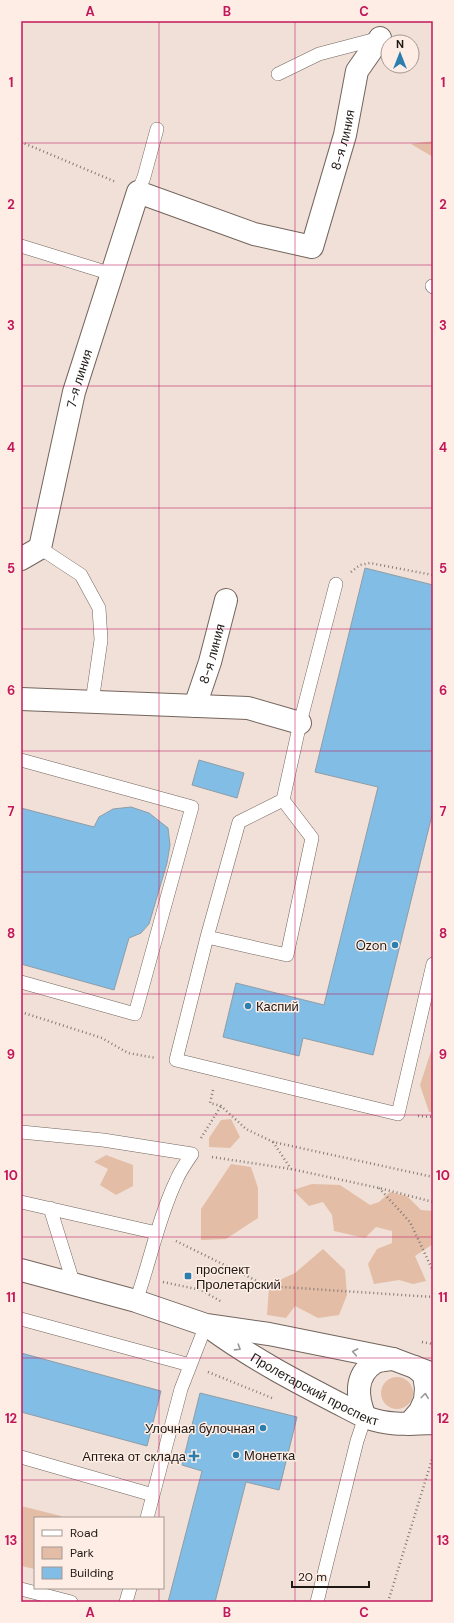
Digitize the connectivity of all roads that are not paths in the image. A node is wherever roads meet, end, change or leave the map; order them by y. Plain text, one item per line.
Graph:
1 (380, 38) joint
2 (278, 74) dead end
3 (157, 129) dead end
4 (138, 192) junction
5 (21, 246) edge
6 (112, 274) junction
7 (40, 548) junction
8 (21, 559) edge
9 (336, 584) road end
10 (226, 600) dead end
11 (21, 699) edge
12 (92, 702) junction
13 (195, 706) junction
14 (300, 723) junction
15 (21, 760) edge
16 (283, 800) junction
17 (207, 937) junction
18 (433, 964) edge
19 (21, 982) edge
20 (21, 1132) edge
21 (21, 1202) edge
22 (50, 1208) junction
23 (157, 1233) junction
24 (21, 1270) edge
25 (74, 1285) junction
26 (136, 1301) junction
27 (21, 1319) edge
28 (206, 1326) junction
29 (393, 1359) junction
30 (190, 1364) junction
31 (424, 1370) edge
32 (365, 1417) junction
33 (433, 1423) edge
34 (409, 1424) junction
35 (21, 1457) edge
36 (153, 1495) junction
37 (147, 1517) edge
38 (21, 1589) edge
39 (130, 1589) edge
40 (71, 1602) edge
41 (126, 1602) edge
42 (317, 1602) edge

1 - 2 lane
1 - 4 street, 8-я линия
3 - 4 lane
4 - 6 street, 7-я линия
5 - 6 lane
6 - 7 street, 7-я линия
7 - 8 street
7 - 12 lane
9 - 14 lane
10 - 13 street, 8-я линия
11 - 12 street
12 - 13 street
13 - 14 street
14 - 16 lane
15 - 19 lane
16 - 17 lane
16 - 17 lane
17 - 18 lane
20 - 23 lane
21 - 22 lane
22 - 23 lane
22 - 25 lane
23 - 26 lane
24 - 25 street, Пролетарский проспект
25 - 26 street, Пролетарский проспект
26 - 28 street, Пролетарский проспект
27 - 30 lane
29 -> 28 street, Пролетарский проспект
28 - 30 lane
28 -> 32 street, Пролетарский проспект
29 - 31 street, Пролетарский проспект
29 - 32 street
30 - 36 lane
34 -> 31 street
32 - 34 street, Пролетарский проспект
32 - 42 lane
33 - 34 street, Пролетарский проспект
35 - 36 lane
36 - 37 lane
38 - 40 lane
39 - 41 lane

